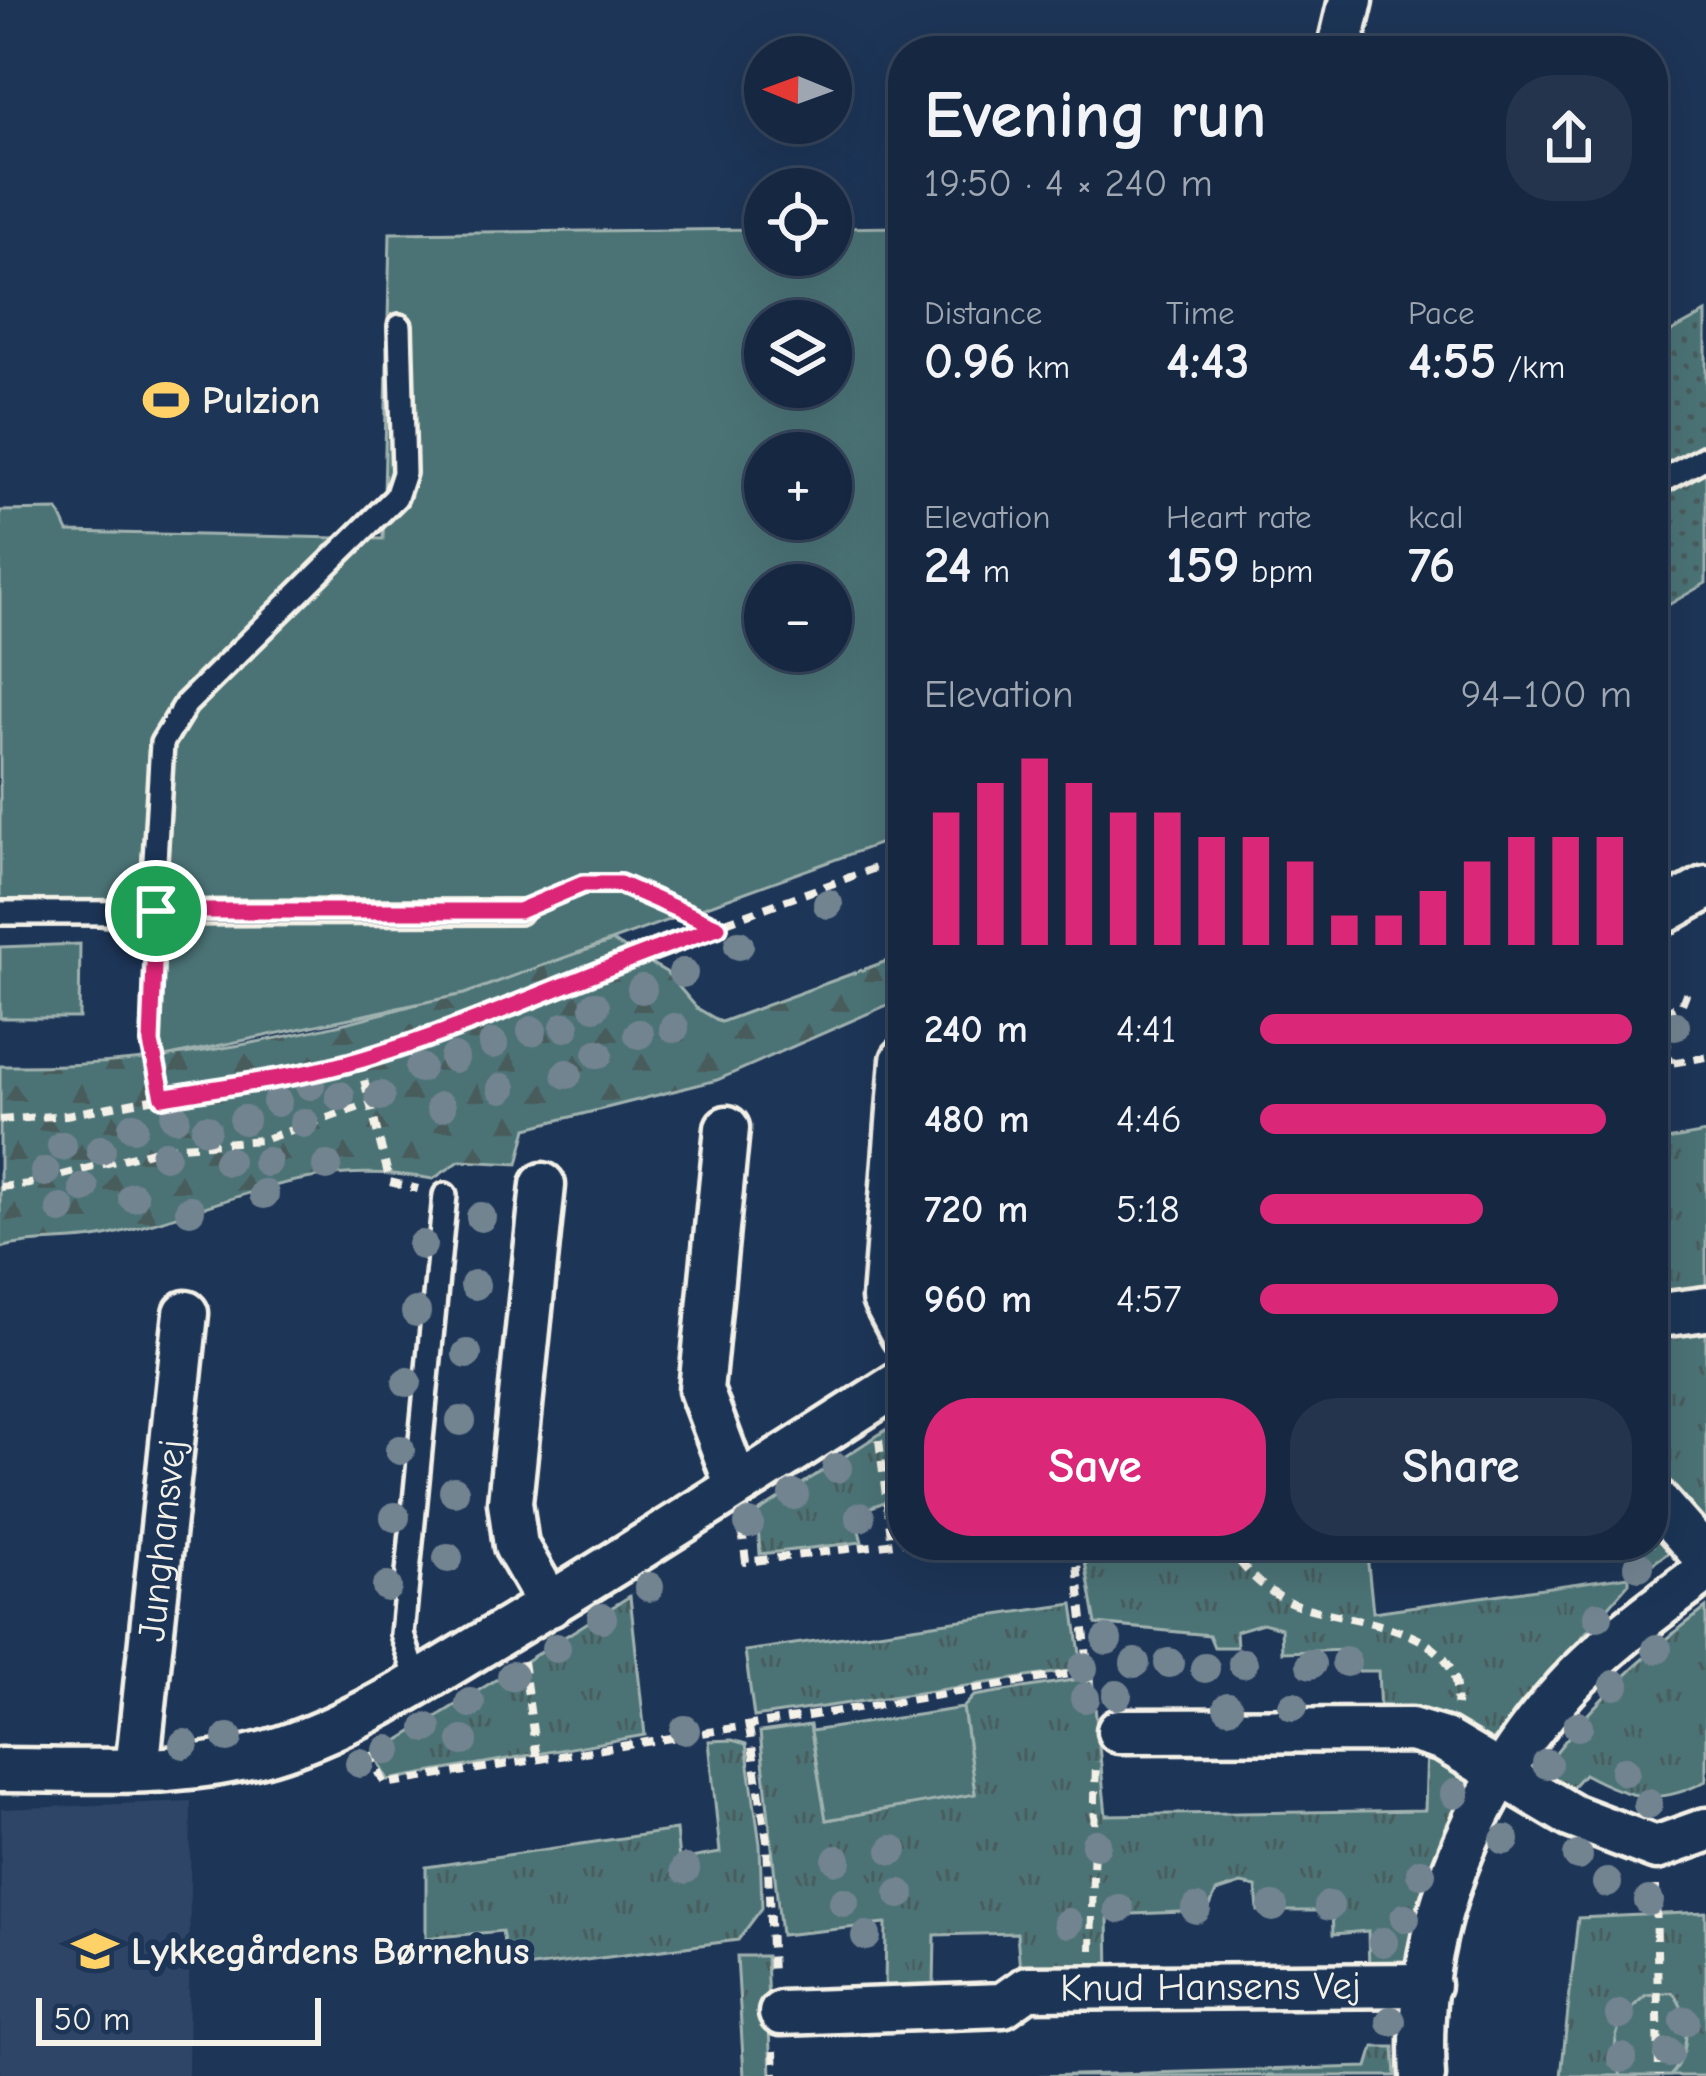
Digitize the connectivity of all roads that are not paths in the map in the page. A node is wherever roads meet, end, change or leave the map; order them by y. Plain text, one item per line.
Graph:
1 (1351, 0) edge
2 (1343, 36) edge
3 (400, 326) dead end
4 (1706, 458) edge
5 (1668, 479) edge
6 (1706, 887) edge
7 (1668, 909) edge
8 (147, 911) junction
9 (519, 911) road end
10 (0, 913) edge
11 (727, 1128) dead end
12 (543, 1185) dead end
13 (445, 1195) road end
14 (888, 1249) edge
15 (888, 1307) edge
16 (1706, 1309) edge
17 (186, 1313) dead end
18 (1668, 1314) edge
19 (888, 1392) edge
20 (737, 1486) junction
21 (1668, 1515) edge
22 (1706, 1558) edge
23 (1706, 1571) edge
24 (534, 1614) junction
25 (418, 1683) junction
26 (1103, 1732) road end
27 (0, 1770) edge
28 (137, 1770) junction
29 (1499, 1775) junction
30 (1706, 1830) edge
31 (1428, 1985) junction
32 (776, 2016) road end
33 (1423, 2076) edge

1 - 2 street
3 - 8 lane
4 - 5 lane
6 - 7 street
8 - 9 lane
8 - 10 lane
11 - 20 street
12 - 24 street
13 - 25 lane
14 - 15 street
16 - 18 street
17 - 28 street, Junghansvej
19 - 20 street
20 - 24 street
21 - 22 street
23 - 29 street
24 - 25 street
25 - 28 street
26 - 29 street
27 - 28 street
29 - 30 street
29 - 31 street
31 - 32 street, Knud Hansens Vej
31 - 33 street

